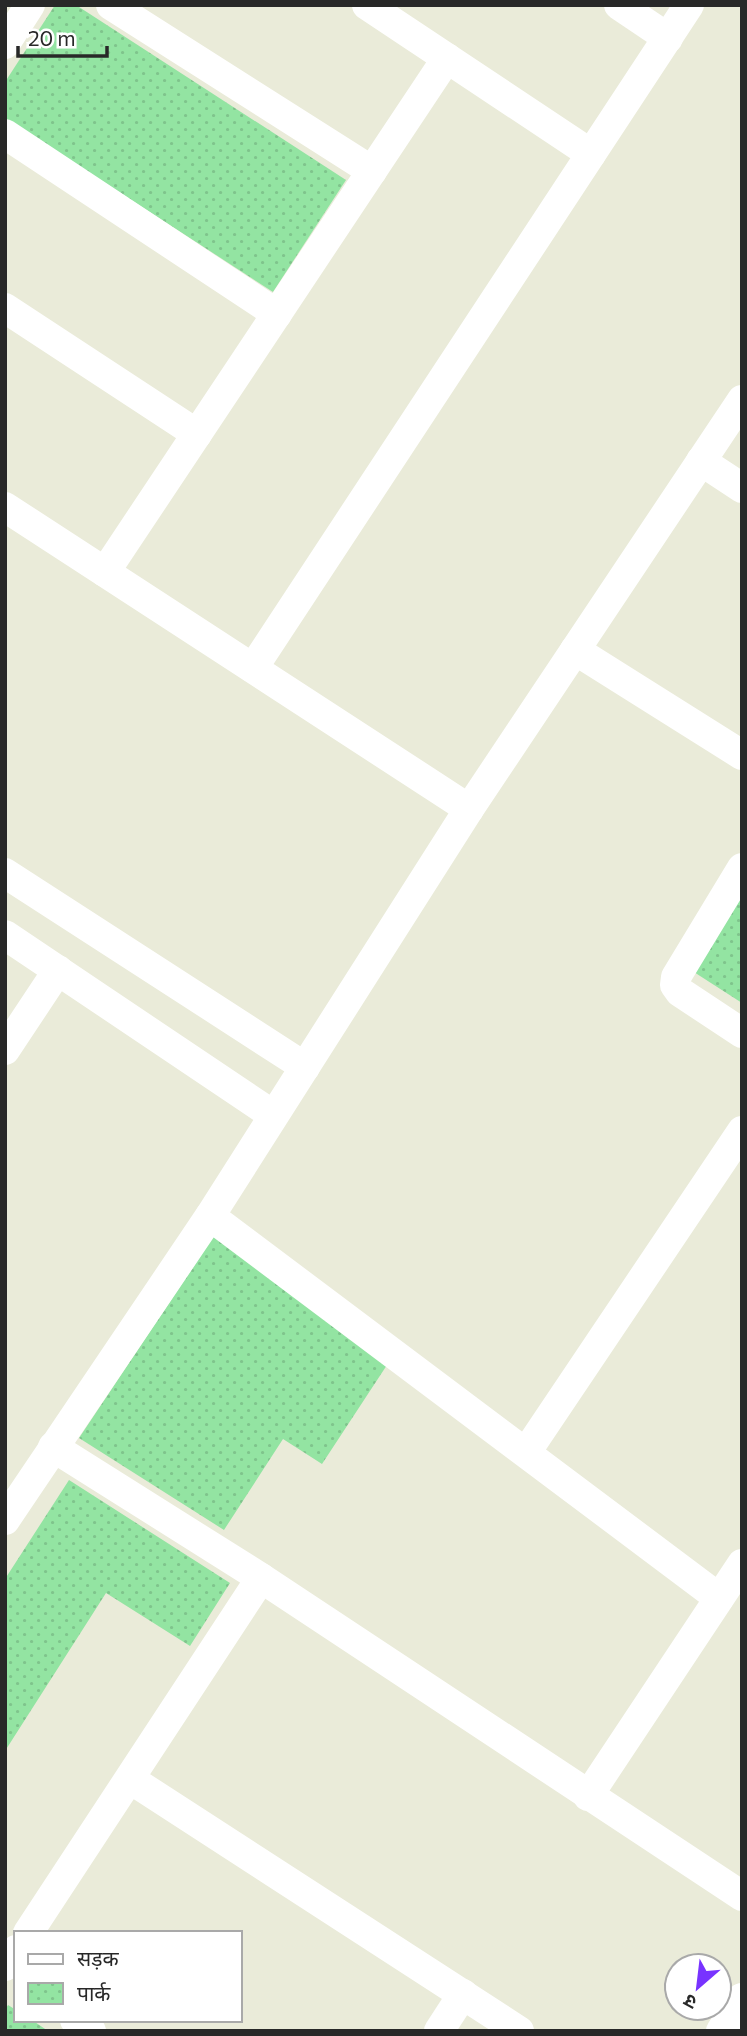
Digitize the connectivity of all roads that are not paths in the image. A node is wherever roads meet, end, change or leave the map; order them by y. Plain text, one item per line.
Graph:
1 (30, 5) edge
2 (111, 5) edge
3 (367, 5) edge
4 (619, 5) edge
5 (689, 5) edge
6 (668, 38) junction
7 (5, 44) edge
8 (447, 58) junction
9 (5, 134) edge
10 (591, 154) junction
11 (372, 171) junction
12 (5, 308) edge
13 (276, 314) junction
14 (742, 400) edge
15 (197, 434) junction
16 (701, 461) junction
17 (742, 488) edge
18 (5, 507) edge
19 (105, 572) junction
20 (575, 650) junction
21 (253, 668) junction
22 (742, 755) edge
23 (469, 809) junction
24 (742, 868) edge
25 (5, 873) edge
26 (5, 935) edge
27 (58, 970) junction
28 (742, 1034) edge
29 (5, 1050) edge
30 (305, 1067) junction
31 (273, 1115) junction
32 (742, 1131) edge
33 (210, 1216) junction
34 (53, 1447) junction
35 (527, 1451) junction
36 (5, 1520) edge
37 (742, 1564) edge
38 (261, 1578) junction
39 (719, 1598) junction
40 (130, 1779) junction
41 (588, 1796) junction
42 (742, 1896) edge
43 (28, 1931) edge
44 (463, 1994) junction
45 (742, 1998) edge
46 (439, 2031) edge
47 (520, 2031) edge
48 (721, 2031) edge

1 - 7 street
2 - 11 street
3 - 8 street
4 - 6 street
5 - 6 street
6 - 10 street
8 - 10 street
8 - 11 street
9 - 13 street
10 - 21 street
11 - 13 street
12 - 15 street
13 - 15 street
14 - 16 street
15 - 19 street
16 - 17 street
16 - 20 street
18 - 19 street
19 - 21 street
20 - 22 street
20 - 23 street
21 - 23 street
23 - 30 street
24 - 28 street
25 - 30 street
26 - 27 street
27 - 29 street
27 - 31 street
30 - 31 street
31 - 33 street
32 - 35 street
33 - 34 street
33 - 35 street
34 - 36 street
34 - 38 street
35 - 39 street
37 - 39 street
38 - 40 street
38 - 41 street
39 - 41 street
40 - 43 street
40 - 44 street
41 - 42 street
44 - 46 street
44 - 47 street
45 - 48 street

